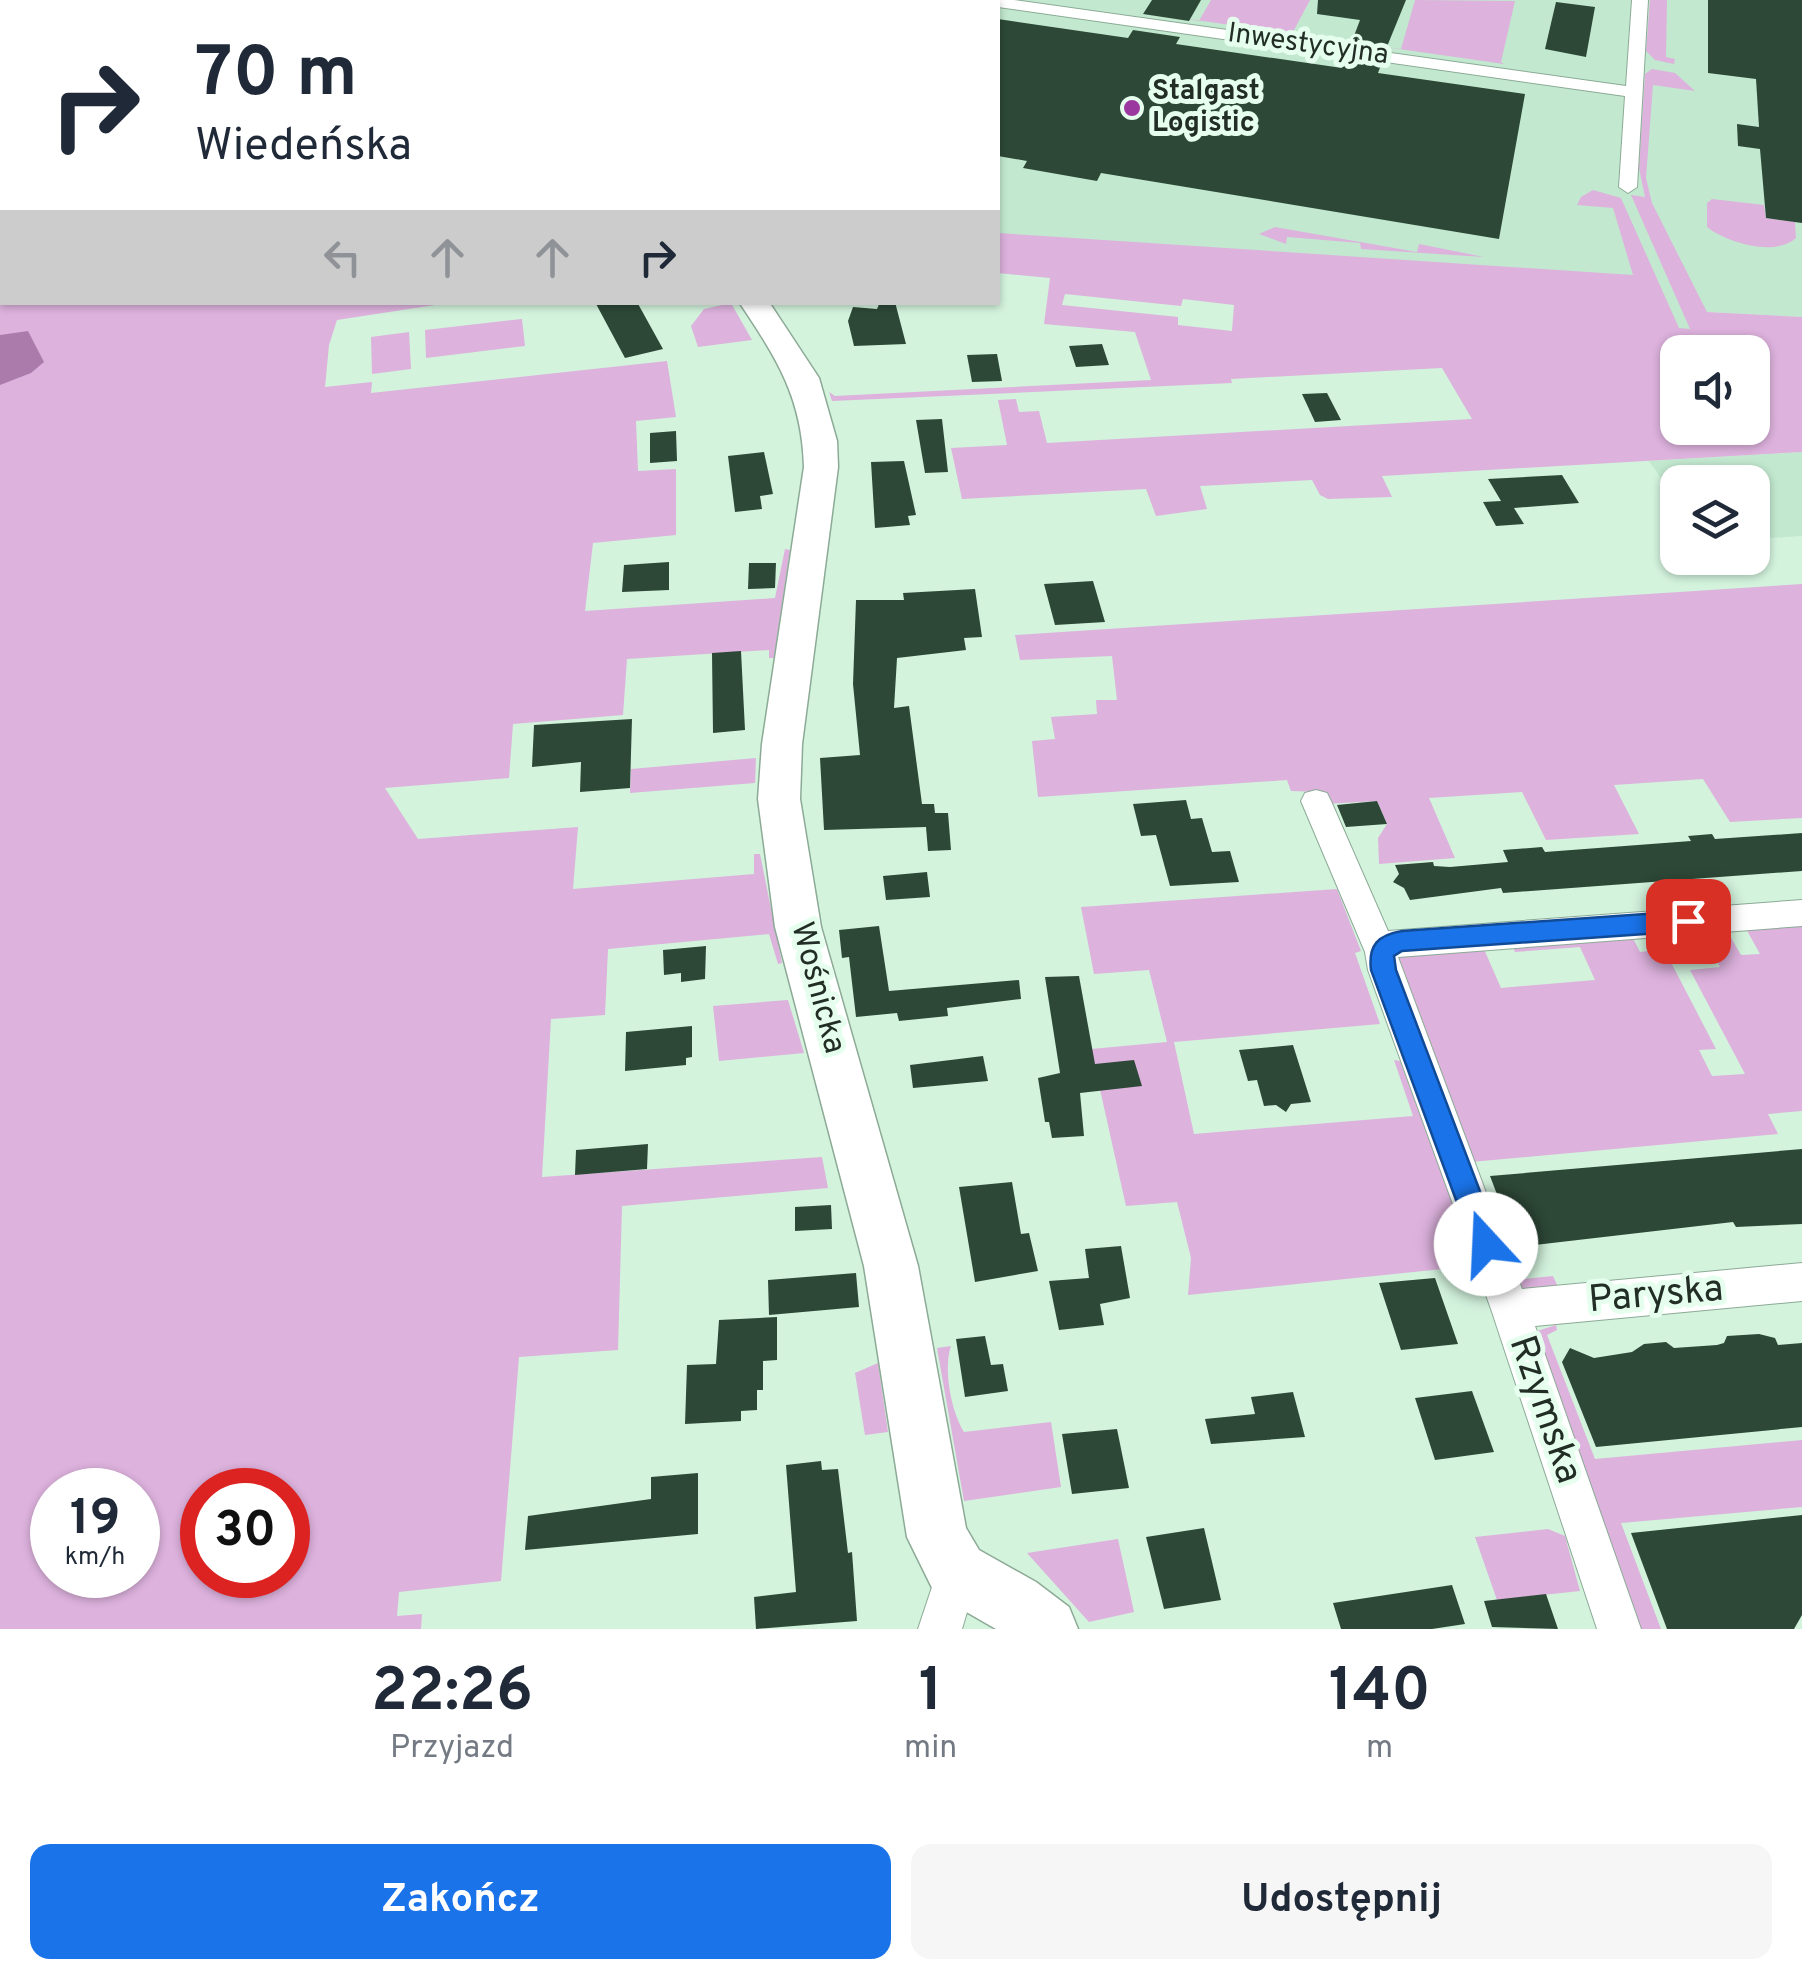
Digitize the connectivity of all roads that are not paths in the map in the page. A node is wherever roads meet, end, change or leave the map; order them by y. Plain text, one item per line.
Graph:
1 (1640, 0) edge
2 (1000, 3) edge
3 (1635, 92) junction
4 (1628, 187) dead end
5 (756, 305) edge
6 (1316, 801) dead end
7 (1802, 913) edge
8 (1382, 952) junction
9 (1802, 1282) edge
10 (1510, 1310) junction
11 (957, 1572) junction
12 (940, 1629) edge
13 (1048, 1629) edge
14 (1619, 1629) edge

1 - 3 street
2 - 3 street, Inwestycyjna
3 - 4 street
5 - 11 street, Wośnicka
6 - 8 street, Rzymska
7 - 8 street
8 - 10 street, Rzymska
9 - 10 street, Paryska
10 - 14 street, Rzymska
11 - 12 street
11 - 13 street

